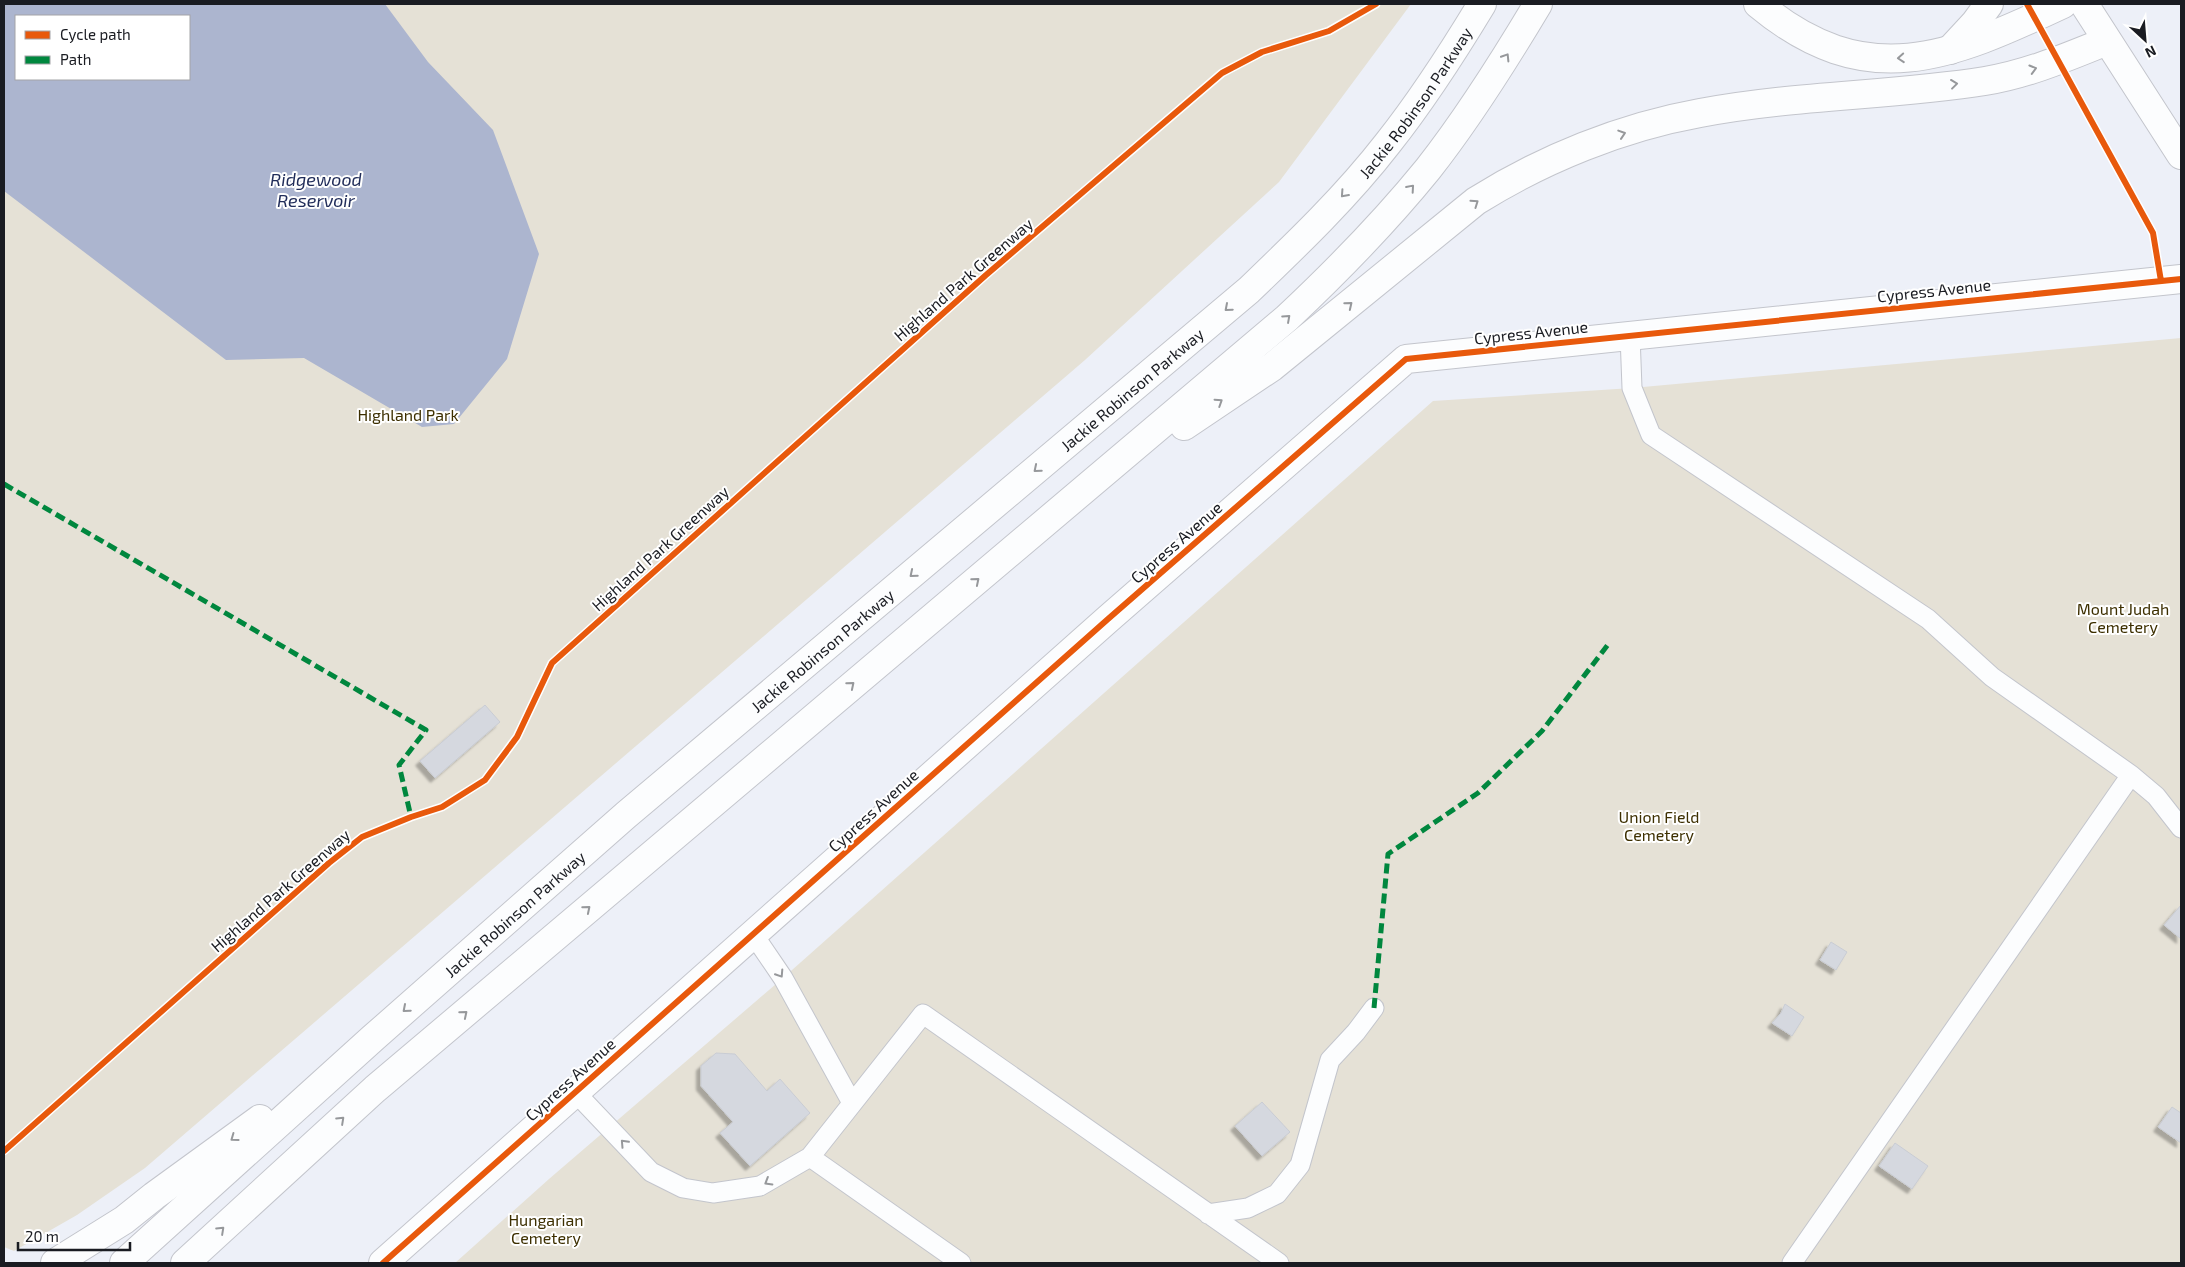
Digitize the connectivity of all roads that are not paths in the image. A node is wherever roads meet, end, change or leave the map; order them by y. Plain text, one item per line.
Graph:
1 (1482, 4) edge
2 (1538, 4) edge
3 (1758, 4) edge
4 (1989, 4) edge
5 (2063, 4) edge
6 (2084, 4) edge
7 (2107, 41) junction
8 (1949, 51) junction
9 (2181, 154) edge
10 (2181, 279) edge
11 (1630, 335) junction
12 (1076, 496) junction
13 (2131, 775) junction
14 (2181, 828) edge
15 (753, 934) junction
16 (1374, 1008) dead end
17 (373, 1038) junction
18 (575, 1092) junction
19 (852, 1103) junction
20 (810, 1157) junction
21 (1208, 1214) junction
22 (55, 1263) edge
23 (124, 1263) edge
24 (186, 1263) edge
25 (383, 1263) edge
26 (961, 1263) edge
27 (1279, 1263) edge
28 (1792, 1263) edge

1 -> 17 main road, Jackie Robinson Parkway
12 -> 2 main road
8 -> 3 main road
4 - 8 main road
5 - 8 main road
6 - 7 main road
7 - 9 main road
12 -> 7 main road
10 - 11 main road, Cypress Avenue
11 - 13 lane
11 - 15 main road, Cypress Avenue
24 -> 12 main road
13 - 14 lane
13 - 28 lane
15 - 18 main road, Cypress Avenue
15 -> 19 lane
16 - 21 lane
17 -> 22 main road
17 - 23 main road, Jackie Robinson Parkway
20 -> 18 lane
18 - 25 main road, Cypress Avenue
19 - 20 lane
19 - 21 lane
20 - 26 lane
21 - 27 lane

